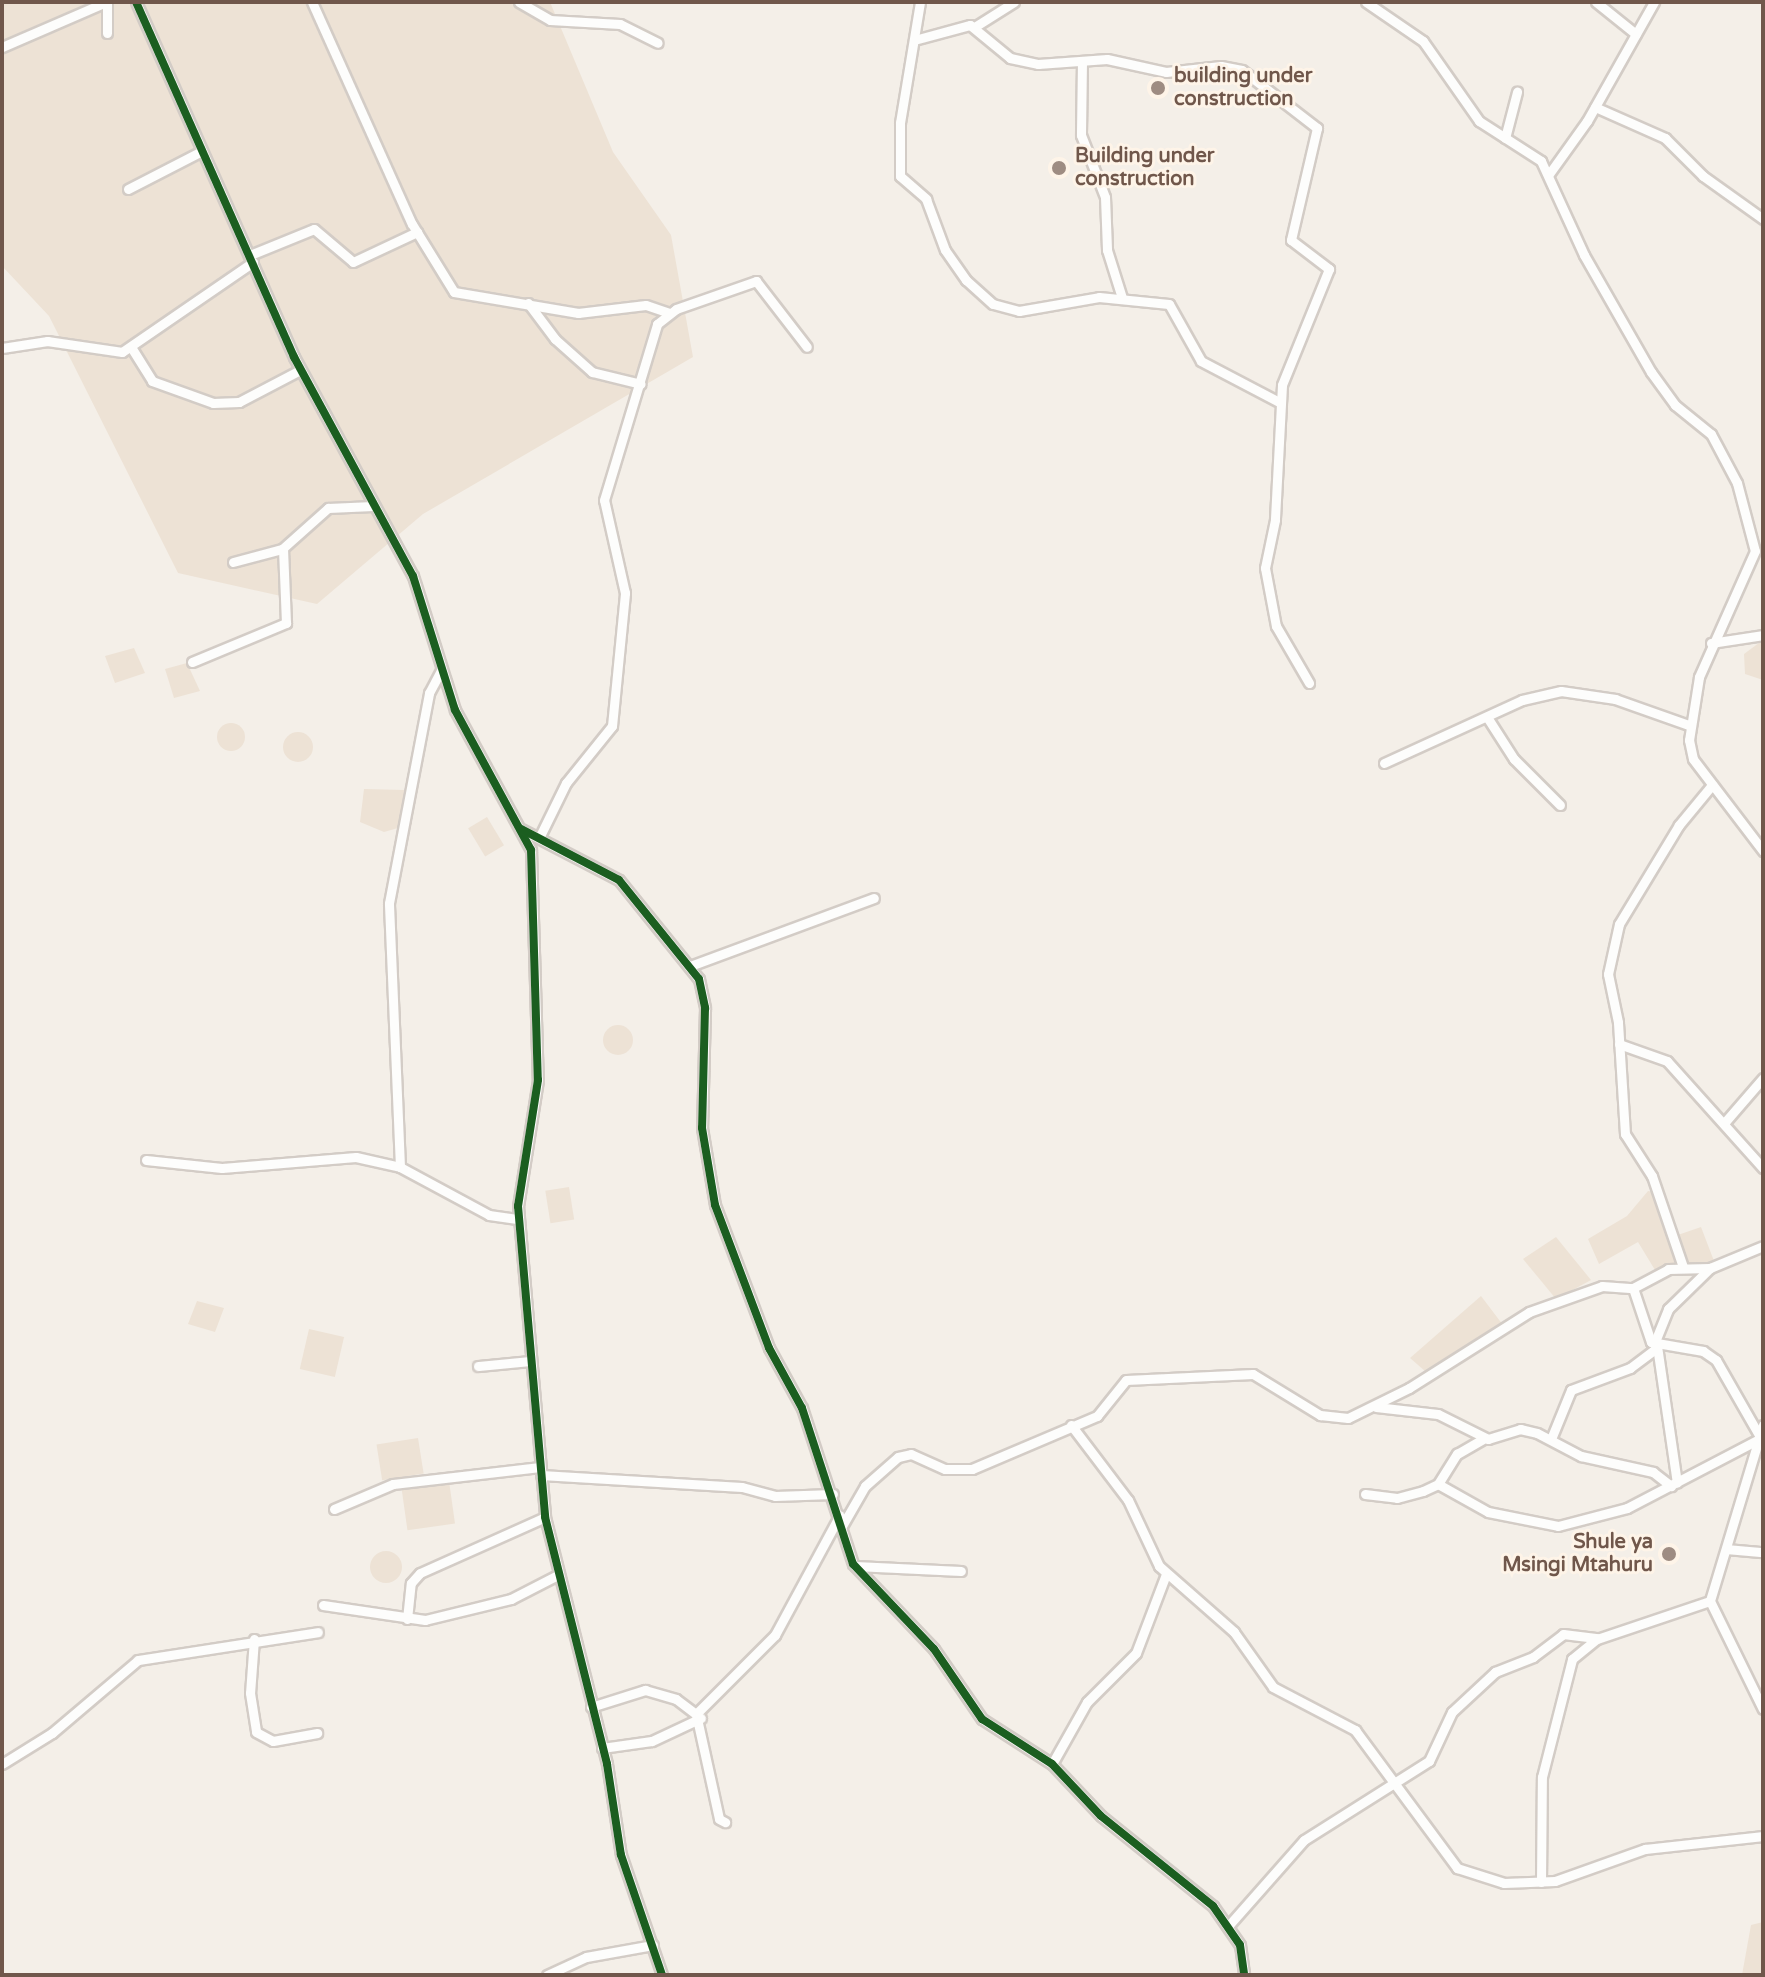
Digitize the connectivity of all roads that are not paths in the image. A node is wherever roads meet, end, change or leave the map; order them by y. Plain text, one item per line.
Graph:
1 (106, 2) edge
2 (136, 2) edge
3 (312, 2) edge
4 (519, 2) edge
5 (920, 2) edge
6 (1014, 2) edge
7 (1366, 2) edge
8 (1596, 2) edge
9 (1654, 2) edge
10 (976, 26) junction
11 (107, 33) dead end
12 (1636, 34) junction
13 (918, 39) junction
14 (658, 43) dead end
15 (2, 47) edge
16 (1082, 61) junction
17 (1517, 92) dead end
18 (1595, 107) junction
19 (1505, 138) junction
20 (202, 151) junction
21 (1549, 174) junction
22 (128, 189) dead end
23 (1763, 219) edge
24 (417, 232) junction
25 (251, 258) junction
26 (1122, 298) junction
27 (528, 303) junction
28 (669, 313) junction
29 (131, 347) junction
30 (807, 347) dead end
31 (2, 348) edge
32 (300, 370) junction
33 (641, 384) junction
34 (1279, 402) junction
35 (373, 506) junction
36 (1759, 541) edge
37 (283, 549) junction
38 (233, 562) dead end
39 (1763, 635) edge
40 (1711, 643) junction
41 (192, 662) dead end
42 (442, 669) junction
43 (1309, 683) dead end
44 (1487, 717) junction
45 (1689, 725) junction
46 (1384, 763) dead end
47 (1712, 785) junction
48 (1560, 805) dead end
49 (521, 829) junction
50 (540, 836) junction
51 (1763, 851) edge
52 (874, 898) dead end
53 (690, 966) junction
54 (1619, 1044) junction
55 (1763, 1078) edge
56 (1725, 1122) junction
57 (146, 1160) dead end
58 (400, 1167) junction
59 (1763, 1168) edge
60 (519, 1219) junction
61 (1763, 1246) edge
62 (1683, 1267) junction
63 (1710, 1268) junction
64 (1633, 1288) junction
65 (1656, 1346) junction
66 (531, 1361) junction
67 (478, 1366) dead end
68 (1372, 1407) junction
69 (1071, 1425) junction
70 (1763, 1425) edge
71 (1485, 1438) junction
72 (1758, 1438) junction
73 (1551, 1439) junction
74 (541, 1471) junction
75 (1438, 1484) junction
76 (1674, 1484) junction
77 (833, 1494) junction
78 (1365, 1494) dead end
79 (334, 1509) dead end
80 (545, 1517) junction
81 (841, 1520) junction
82 (1726, 1549) junction
83 (1763, 1552) edge
84 (855, 1566) junction
85 (961, 1571) dead end
86 (1166, 1574) junction
87 (558, 1575) junction
88 (1710, 1601) junction
89 (323, 1605) dead end
90 (407, 1619) junction
91 (318, 1632) dead end
92 (1598, 1638) junction
93 (254, 1639) junction
94 (591, 1707) junction
95 (1763, 1709) edge
96 (699, 1716) junction
97 (317, 1733) dead end
98 (602, 1748) junction
99 (2, 1764) edge
100 (1052, 1764) junction
101 (1391, 1782) junction
102 (725, 1822) dead end
103 (1763, 1836) edge
104 (1541, 1882) junction
105 (1229, 1925) junction
106 (653, 1945) junction
107 (547, 1975) edge
108 (662, 1975) edge
109 (1244, 1975) edge

1 - 11 street
1 - 15 street
2 - 20 street
3 - 24 street
4 - 14 street
5 - 13 street
6 - 10 street
7 - 19 street
8 - 12 street
9 - 12 street
10 - 13 street
10 - 16 street
12 - 18 street
13 - 26 street
16 - 26 street
16 - 34 street
17 - 19 street
18 - 21 street
18 - 23 street
19 - 21 street
20 - 22 street
20 - 25 street
21 - 36 street
24 - 25 street
24 - 27 street
25 - 29 street
25 - 32 street
26 - 34 street
27 - 28 street
27 - 33 street
28 - 30 street
28 - 33 street
29 - 31 street
29 - 32 street
32 - 35 street
33 - 50 street
34 - 43 street
35 - 37 street
35 - 42 street
36 - 40 street
37 - 38 street
37 - 41 street
39 - 40 street
40 - 45 street
42 - 49 street
42 - 58 street
44 - 45 street
44 - 46 street
44 - 48 street
45 - 47 street
47 - 51 street
47 - 54 street
49 - 50 street
49 - 60 street
50 - 53 street
52 - 53 street
53 - 77 street
54 - 56 street
54 - 62 street
55 - 56 street
56 - 59 street
57 - 58 street
58 - 60 street
60 - 66 street
61 - 63 street
62 - 63 street
62 - 64 street
63 - 65 street
64 - 65 street
64 - 68 street
65 - 72 street
65 - 73 street
65 - 76 street
66 - 67 street
66 - 74 street
68 - 69 street
68 - 71 street
69 - 81 street
69 - 86 street
70 - 72 street
71 - 73 street
71 - 75 street
72 - 76 street
72 - 82 street
73 - 76 street
74 - 77 street
74 - 79 street
74 - 80 street
75 - 76 street
75 - 78 street
77 - 81 street
80 - 87 street
80 - 90 street
81 - 84 street
81 - 96 street
82 - 83 street
82 - 88 street
84 - 85 street
84 - 100 street
86 - 100 street
86 - 101 street
87 - 90 street
87 - 94 street
88 - 92 street
88 - 95 street
89 - 90 street
91 - 93 street
92 - 101 street
92 - 104 street
93 - 97 street
93 - 99 street
94 - 96 street
94 - 98 street
96 - 98 street
96 - 102 street
98 - 106 street
100 - 105 street
101 - 104 street
101 - 105 street
103 - 104 street
105 - 109 street
106 - 107 street
106 - 108 street

